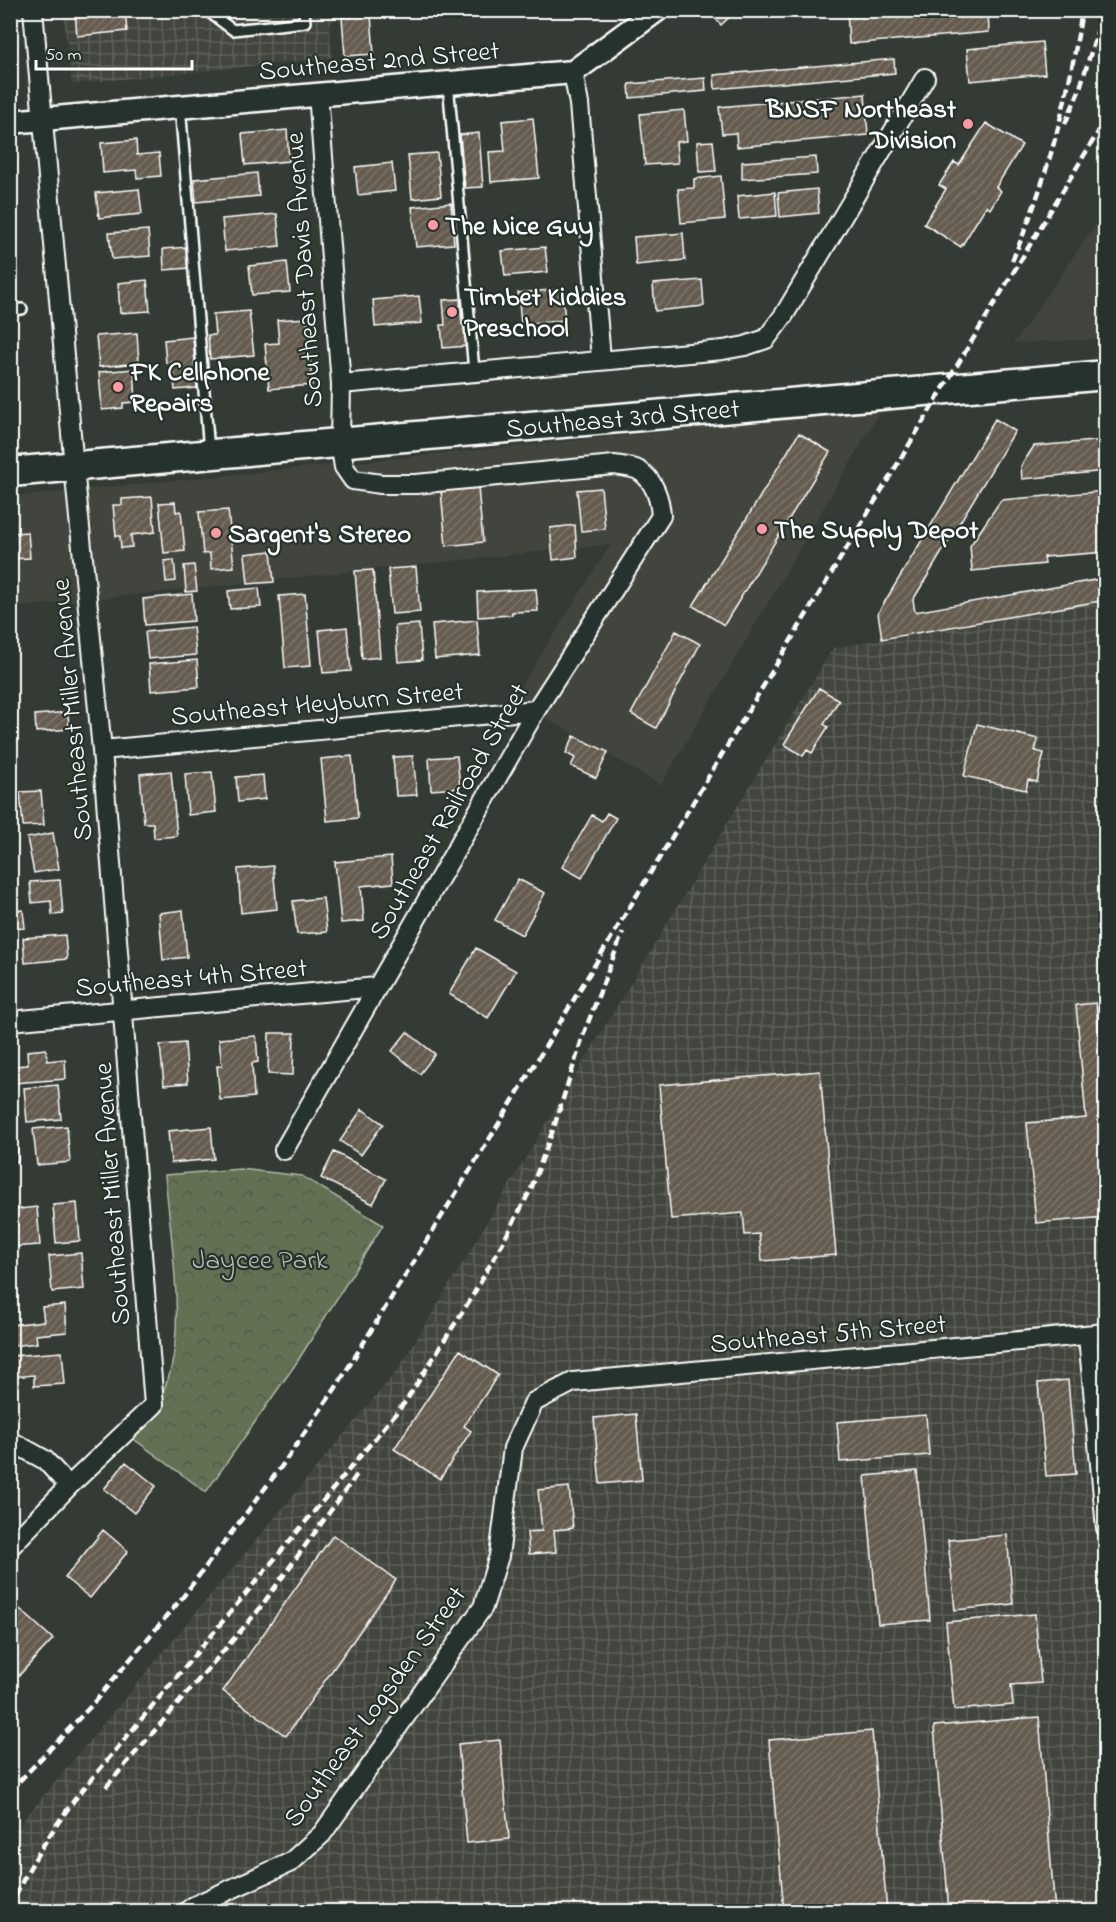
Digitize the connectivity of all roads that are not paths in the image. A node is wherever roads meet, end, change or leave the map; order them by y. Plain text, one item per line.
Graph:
1 (33, 10) edge
2 (206, 10) edge
3 (304, 10) edge
4 (657, 10) edge
5 (573, 72) junction
6 (925, 78) dead end
7 (448, 83) junction
8 (318, 94) junction
9 (180, 106) junction
10 (44, 118) junction
11 (10, 122) edge
12 (22, 309) dead end
13 (10, 310) edge
14 (601, 359) junction
15 (474, 371) junction
16 (1106, 375) edge
17 (341, 384) junction
18 (340, 442) junction
19 (209, 454) junction
20 (74, 466) junction
21 (10, 472) edge
22 (660, 502) joint
23 (536, 710) junction
24 (102, 750) junction
25 (377, 987) junction
26 (124, 1010) junction
27 (10, 1021) edge
28 (284, 1150) dead end
29 (1097, 1335) edge
30 (573, 1382) joint
31 (10, 1443) edge
32 (69, 1486) junction
33 (1106, 1528) edge
34 (10, 1547) edge
35 (186, 1911) edge

1 - 10 street, Southeast Miller Avenue
2 - 3 lane
4 - 5 street
5 - 7 street, Southeast 2nd Street
5 - 14 street
6 - 14 street
7 - 8 street, Southeast 2nd Street
7 - 15 lane
8 - 9 street, Southeast 2nd Street
8 - 17 street, Southeast Davis Avenue
9 - 10 street, Southeast 2nd Street
9 - 19 lane
10 - 11 street, Southeast 2nd Street
10 - 20 street, Southeast Miller Avenue
12 - 13 lane
14 - 15 street
15 - 17 street
16 - 18 main road, Southeast 3rd Street
17 - 18 street, Southeast Davis Avenue
18 - 19 main road, Southeast 3rd Street
18 - 22 street, Southeast 3rd Street
19 - 20 main road, Southeast 3rd Street
20 - 21 main road, Southeast 3rd Street
20 - 24 street, Southeast Miller Avenue
22 - 23 street, Southeast Railroad Street
23 - 24 street, Southeast Heyburn Street
23 - 25 street, Southeast Railroad Street
24 - 26 street, Southeast Miller Avenue
25 - 26 street, Southeast 4th Street
25 - 28 street, Southeast Railroad Street
26 - 27 street, Southeast 4th Street
26 - 32 street, Southeast Miller Avenue
29 - 30 street, Southeast 5th Street
29 - 33 street
30 - 35 street, Southeast Logsden Street
31 - 32 street
32 - 34 street

